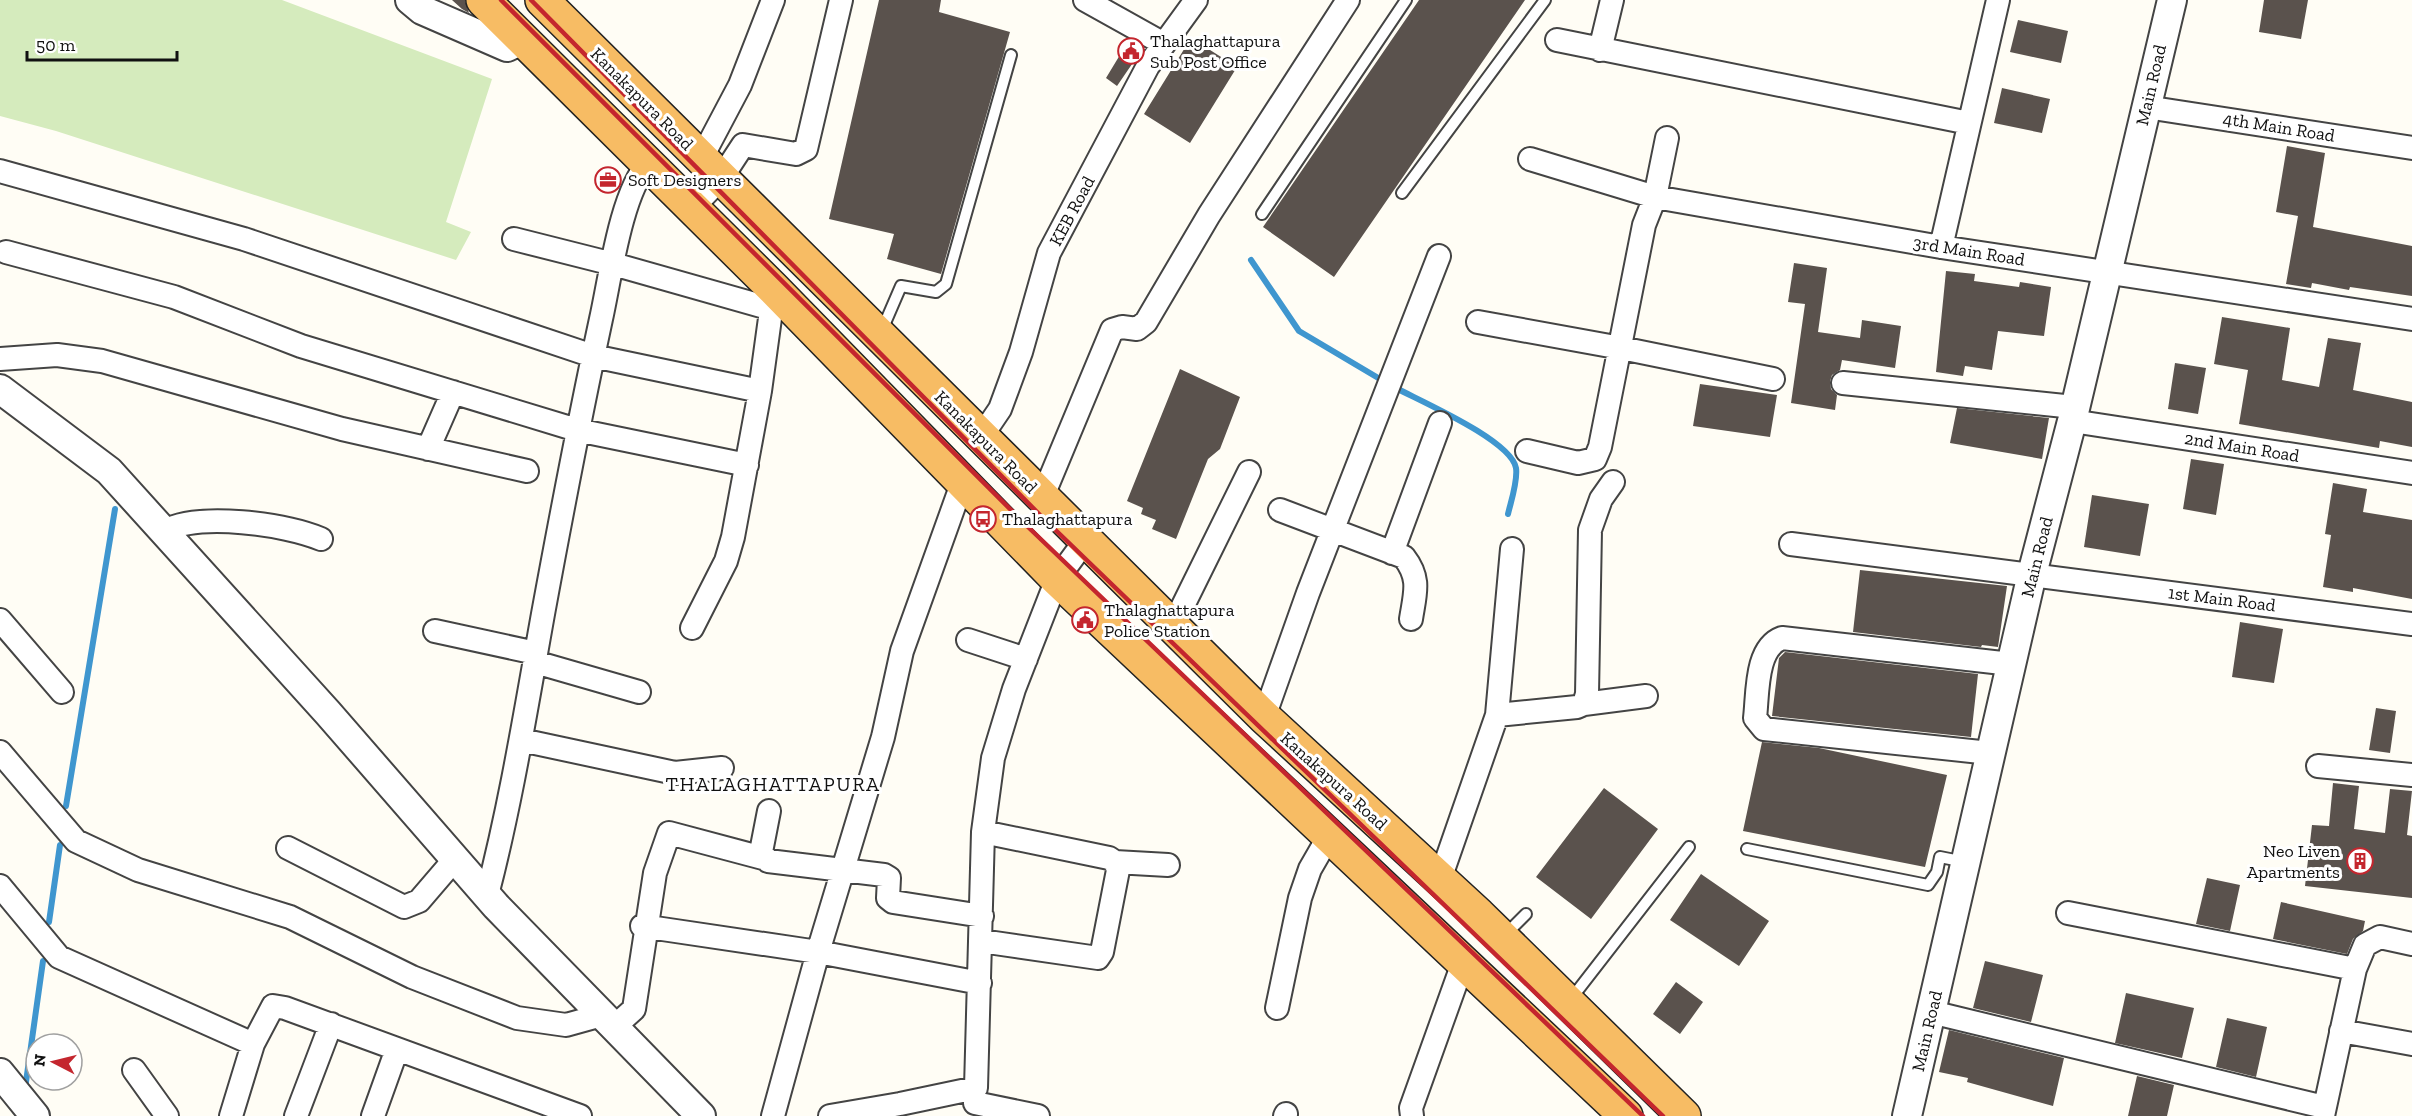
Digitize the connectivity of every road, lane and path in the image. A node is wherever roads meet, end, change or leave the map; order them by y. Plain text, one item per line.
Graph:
1 (410, 0) edge
2 (483, 0) edge
3 (773, 0) edge
4 (841, 0) edge
5 (1085, 0) edge
6 (1197, 0) edge
7 (1348, 0) edge
8 (1406, 0) edge
9 (1545, 0) edge
10 (1612, 0) edge
11 (1998, 0) edge
12 (2172, 0) edge
13 (552, 4) edge
14 (524, 39) junction
15 (1557, 40) dead end
16 (1164, 44) junction
17 (1600, 50) junction
18 (1011, 55) dead end
19 (2146, 107) junction
20 (1969, 123) junction
21 (1667, 138) dead end
22 (2412, 148) edge
23 (1530, 159) dead end
24 (648, 164) junction
25 (712, 167) junction
26 (0, 171) edge
27 (1402, 193) dead end
28 (1654, 197) junction
29 (691, 209) junction
30 (1262, 213) dead end
31 (514, 239) dead end
32 (1941, 247) junction
33 (6, 252) dead end
34 (1439, 256) dead end
35 (613, 264) junction
36 (2107, 272) junction
37 (773, 299) junction
38 (2412, 319) edge
39 (1478, 322) dead end
40 (880, 336) junction
41 (1621, 348) junction
42 (593, 356) junction
43 (0, 359) edge
44 (1773, 379) dead end
45 (1843, 383) dead end
46 (0, 389) edge
47 (760, 391) junction
48 (453, 392) junction
49 (2073, 414) junction
50 (1440, 423) dead end
51 (577, 430) junction
52 (981, 438) junction
53 (428, 449) junction
54 (1527, 451) dead end
55 (747, 465) junction
56 (527, 471) dead end
57 (1249, 472) dead end
58 (2412, 473) edge
59 (963, 481) junction
60 (1613, 482) dead end
61 (1042, 498) junction
62 (1280, 510) dead end
63 (164, 531) junction
64 (1333, 531) junction
65 (321, 539) dead end
66 (1085, 541) junction
67 (1791, 543) dead end
68 (1512, 549) dead end
69 (1392, 553) junction
70 (2032, 574) junction
71 (1057, 579) junction
72 (1411, 619) dead end
73 (0, 620) edge
74 (2412, 624) edge
75 (1173, 626) junction
76 (692, 628) dead end
77 (435, 631) dead end
78 (968, 640) dead end
79 (536, 657) junction
80 (1026, 659) junction
81 (2011, 663) junction
82 (62, 692) dead end
83 (639, 692) dead end
84 (1646, 696) dead end
85 (1584, 704) junction
86 (1497, 715) junction
87 (1264, 717) junction
88 (521, 740) junction
89 (0, 752) edge
90 (1990, 753) junction
91 (2318, 766) dead end
92 (722, 768) dead end
93 (2412, 775) edge
94 (770, 811) dead end
95 (983, 831) junction
96 (1329, 836) junction
97 (1689, 847) dead end
98 (288, 848) dead end
99 (1747, 849) dead end
100 (763, 858) junction
101 (455, 859) junction
102 (1115, 862) junction
103 (1966, 862) junction
104 (1168, 865) dead end
105 (842, 871) junction
106 (1440, 879) junction
107 (0, 886) edge
108 (487, 895) junction
109 (2068, 913) dead end
110 (1526, 914) dead end
111 (982, 916) junction
112 (645, 926) junction
113 (1502, 939) junction
114 (981, 941) junction
115 (2412, 944) edge
116 (818, 952) junction
117 (1464, 963) junction
118 (2355, 969) junction
119 (980, 983) junction
120 (1568, 1004) junction
121 (1276, 1008) dead end
122 (1931, 1012) junction
123 (608, 1021) junction
124 (331, 1024) junction
125 (2341, 1031) junction
126 (253, 1044) junction
127 (2412, 1044) edge
128 (397, 1048) junction
129 (134, 1070) dead end
130 (975, 1102) edge
131 (2324, 1111) edge
132 (167, 1116) edge
133 (231, 1116) edge
134 (296, 1116) edge
135 (373, 1116) edge
136 (580, 1116) edge
137 (701, 1116) edge
138 (773, 1116) edge
139 (830, 1116) edge
140 (1038, 1116) edge
141 (1412, 1116) edge
142 (1626, 1116) edge
143 (1684, 1116) edge
144 (1906, 1116) edge

1 - 14 street
2 - 14 highway
3 - 25 street
4 - 25 street
5 - 16 street
6 - 16 street, KEB Road
7 - 61 street
8 - 30 lane
9 - 27 lane
10 - 17 street
11 - 20 street
12 - 19 street, Main Road
13 - 25 highway, Kanakapura Road
14 - 24 highway
15 - 17 street
16 - 52 street, KEB Road
17 - 20 street
18 - 40 lane
19 - 22 street, 4th Main Road
19 - 36 street, Main Road
20 - 32 street
21 - 28 street
23 - 28 street, 3rd Main Road
24 - 29 highway
24 - 35 street
25 - 29 street
25 - 40 highway, Kanakapura Road
26 - 42 street
28 - 32 street, 3rd Main Road
28 - 41 street
29 - 37 highway
31 - 35 street
32 - 36 street, 3rd Main Road
33 - 48 street
34 - 64 street
35 - 37 street
35 - 42 street
36 - 38 street, 3rd Main Road
36 - 49 street, Main Road
37 - 47 street
37 - 59 highway
39 - 41 street
40 - 52 highway, Kanakapura Road
41 - 44 street
41 - 54 street
42 - 47 street
42 - 51 street
43 - 53 street
45 - 49 street, 2nd Main Road
46 - 63 street
47 - 55 street
48 - 51 street
48 - 53 street
49 - 58 street, 2nd Main Road
49 - 70 street, Main Road
50 - 69 street
51 - 55 street
51 - 79 street
52 - 61 highway, Kanakapura Road
53 - 56 street
55 - 76 street
57 - 75 street
59 - 71 highway
59 - 105 street
60 - 85 street
61 - 66 highway, Kanakapura Road
62 - 64 street
63 - 65 street
63 - 101 street
64 - 69 street
64 - 87 street
66 - 71 street
66 - 75 highway, Kanakapura Road
67 - 70 street, 1st Main Road
68 - 86 street
69 - 72 street
70 - 74 street, 1st Main Road
70 - 81 street, Main Road
71 - 80 street
71 - 96 highway
73 - 82 street
75 - 87 highway, Kanakapura Road
77 - 79 street
78 - 80 street
79 - 83 street
79 - 88 street
80 - 95 street
81 - 90 street, Main Road
81 - 90 street
84 - 85 street
85 - 86 street
86 - 106 street
87 - 106 highway, Kanakapura Road
88 - 92 street
88 - 108 street
89 - 123 street
90 - 103 street, Main Road
91 - 93 street
94 - 100 street
95 - 102 street
95 - 111 street
96 - 117 highway
96 - 121 street
97 - 120 lane
98 - 101 street
99 - 103 lane
100 - 105 street
100 - 112 street
101 - 108 street
102 - 104 street
102 - 114 street
103 - 122 street, Main Road
105 - 111 street
105 - 116 street
106 - 113 highway, Kanakapura Road
107 - 126 street
108 - 123 street
109 - 118 street
110 - 113 lane
111 - 114 street
112 - 116 street
112 - 123 street
113 - 120 highway, Kanakapura Road
114 - 119 street
115 - 118 street
116 - 119 street
116 - 138 street
117 - 141 street
117 - 142 highway
118 - 125 street
119 - 130 street
120 - 143 highway, Kanakapura Road
122 - 131 street
122 - 144 street, Main Road
123 - 137 street
124 - 126 street
124 - 128 street
124 - 134 street
125 - 127 street
125 - 131 street
126 - 133 street
128 - 135 street
128 - 136 street
129 - 132 street
130 - 139 street
130 - 140 street

